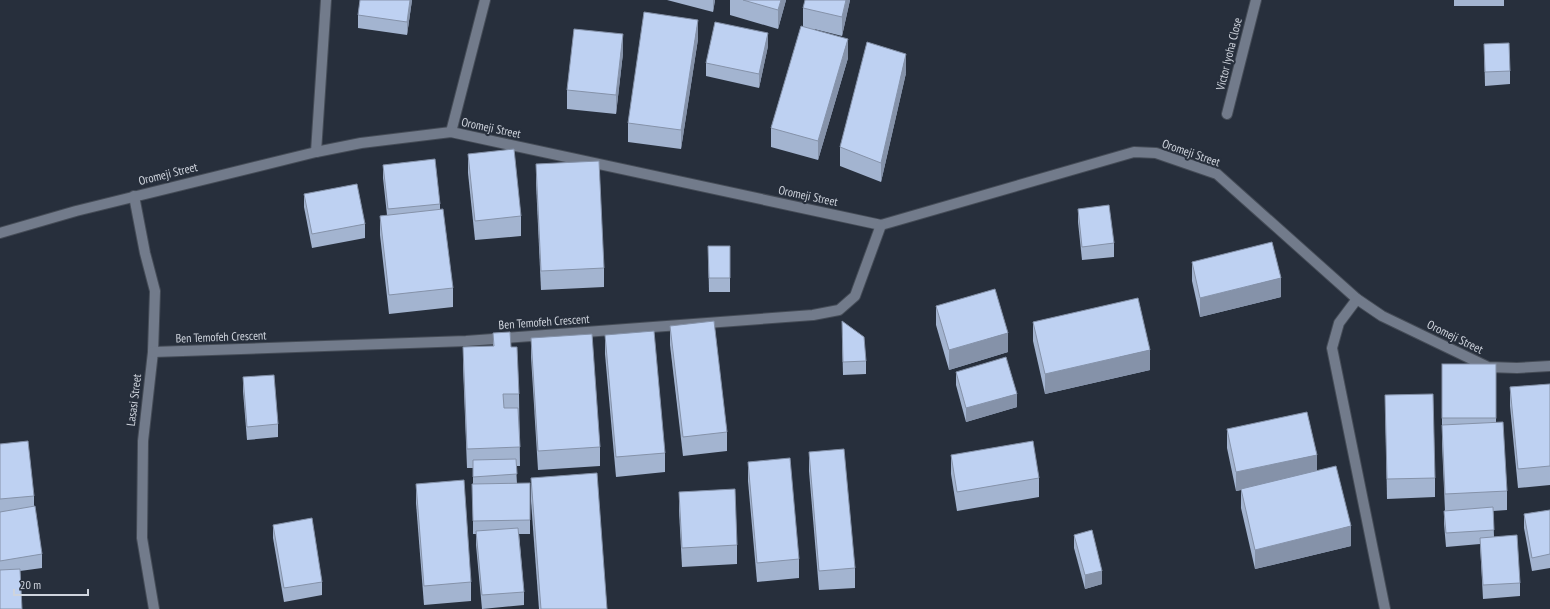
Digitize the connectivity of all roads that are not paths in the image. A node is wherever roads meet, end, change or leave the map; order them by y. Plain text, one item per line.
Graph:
1 (326, 0) edge
2 (485, 0) edge
3 (1256, 0) edge
4 (1227, 114) dead end
5 (451, 132) junction
6 (316, 152) junction
7 (134, 196) junction
8 (881, 225) junction
9 (0, 233) edge
10 (1357, 299) junction
11 (153, 352) junction
12 (1550, 366) edge
13 (154, 609) edge
14 (1385, 609) edge

1 - 6 street
2 - 5 street
3 - 4 street, Victor Iyoha Close
5 - 6 street, Oromeji Street
5 - 8 street, Oromeji Street
6 - 7 street, Oromeji Street
7 - 9 street, Oromeji Street
7 - 11 street, Lasasi Street
8 - 10 street, Oromeji Street
8 - 11 street, Ben Temofeh Crescent
10 - 12 street, Oromeji Street
10 - 14 street
11 - 13 street, Lasasi Street

